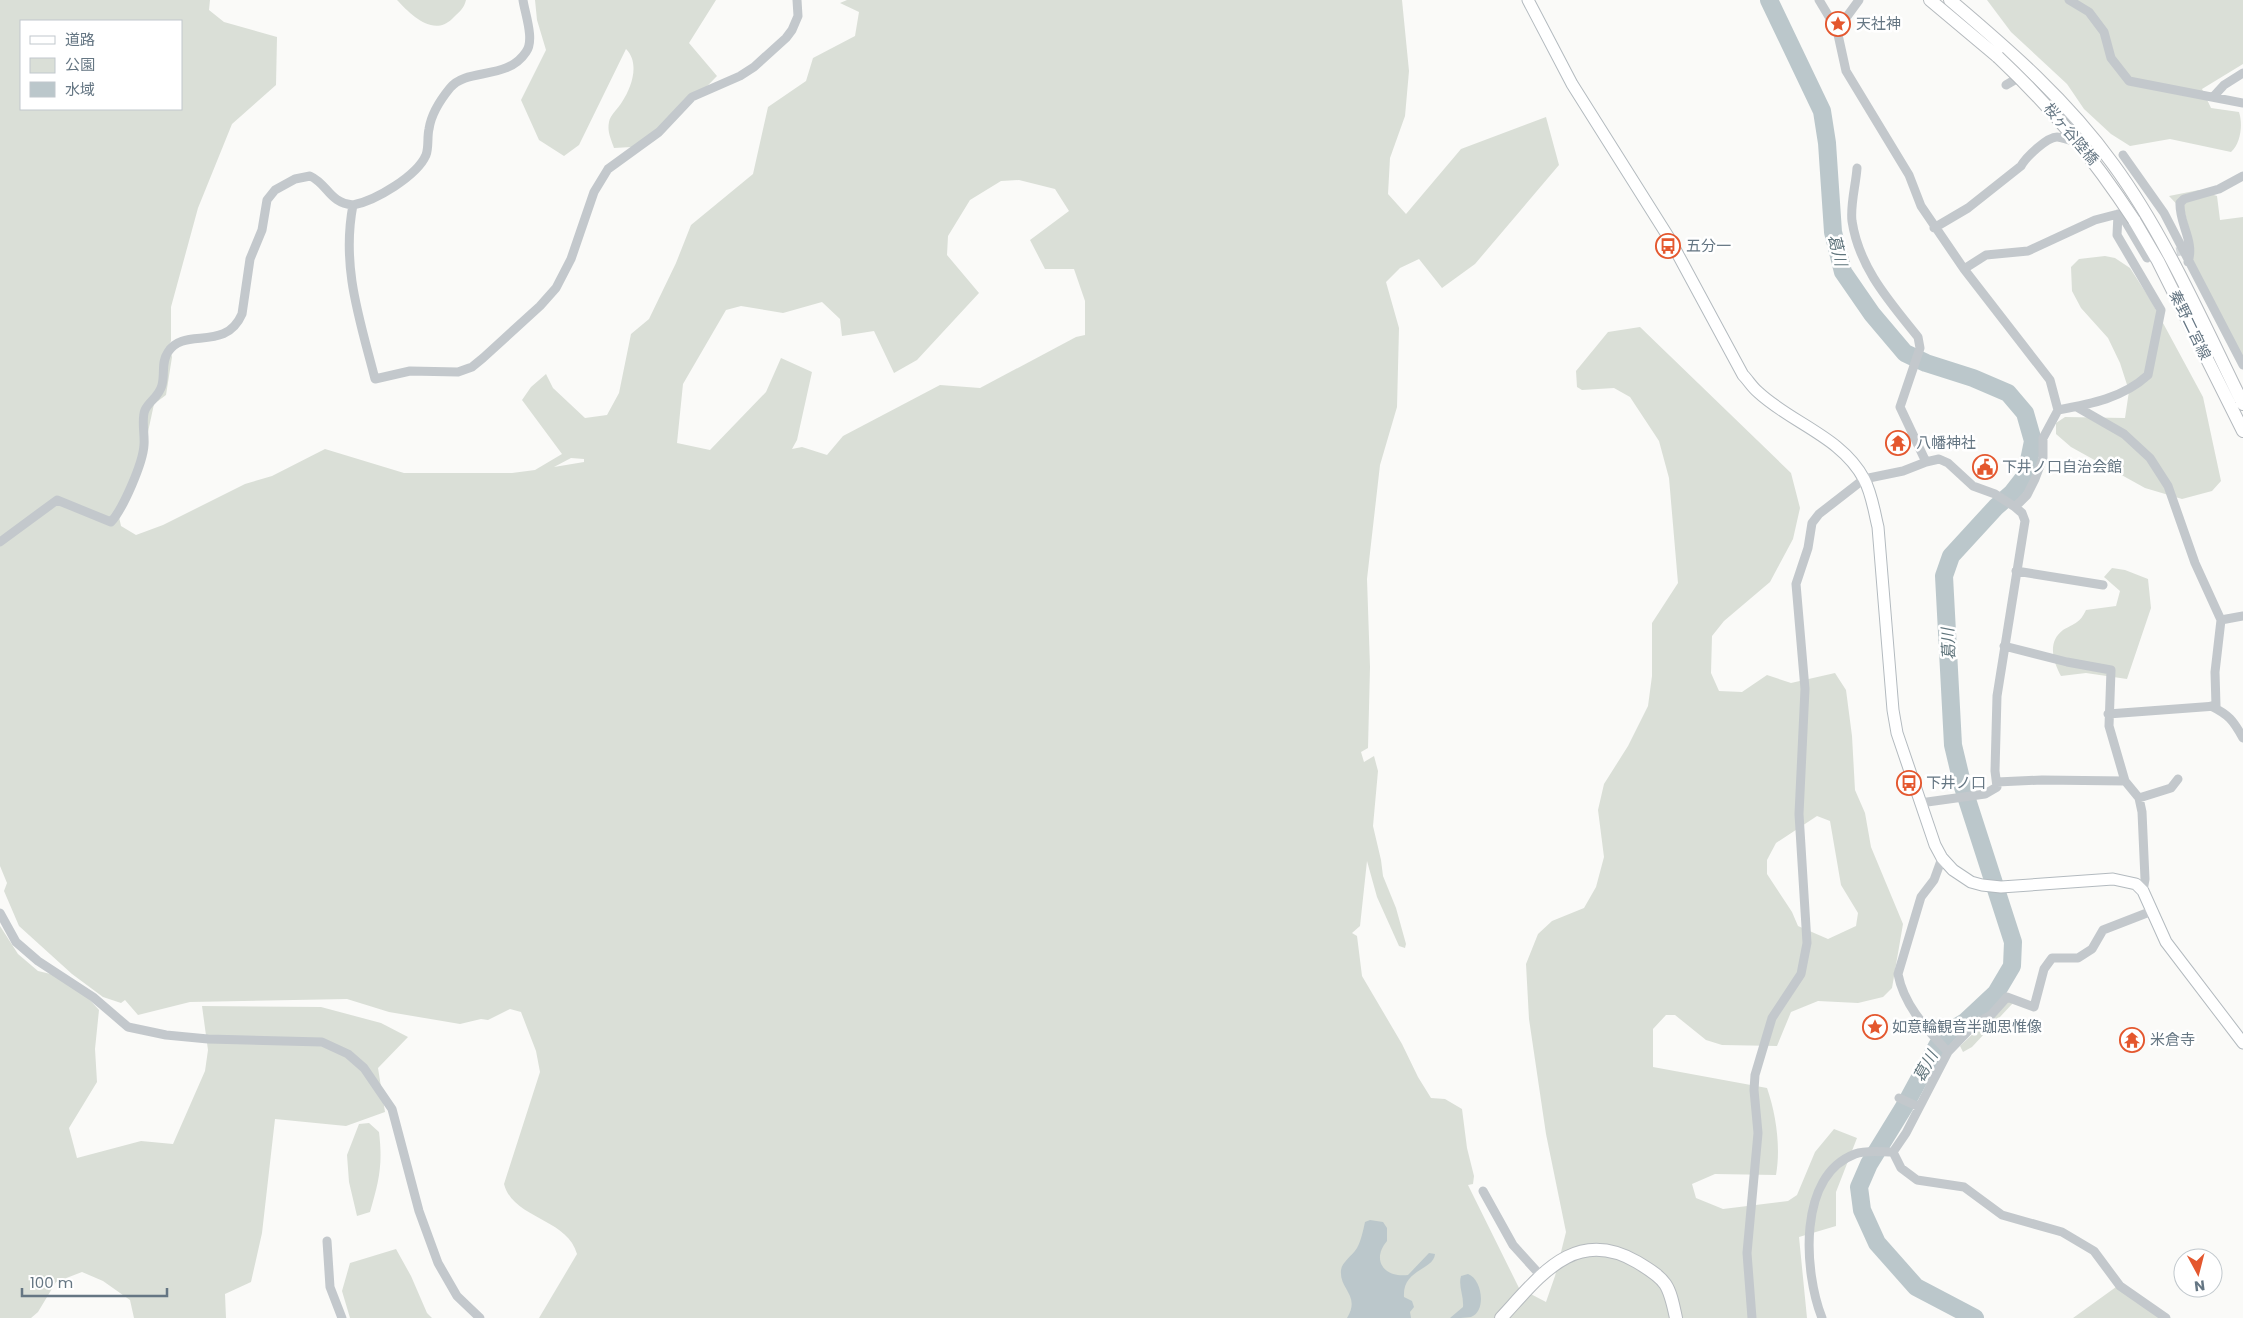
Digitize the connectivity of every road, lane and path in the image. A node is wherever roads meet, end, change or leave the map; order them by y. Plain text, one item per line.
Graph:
1 (523, 0) edge
2 (797, 0) edge
3 (1528, 0) edge
4 (1819, 0) edge
5 (1859, 0) edge
6 (1930, 0) edge
7 (1950, 0) edge
8 (2069, 0) edge
9 (1837, 30) junction
10 (2243, 73) edge
11 (2006, 85) dead end
12 (2213, 97) junction
13 (2243, 103) edge
14 (2123, 155) dead end
15 (1857, 168) dead end
16 (2243, 176) edge
17 (353, 205) junction
18 (2164, 213) junction
19 (2118, 214) junction
20 (2143, 218) junction
21 (1934, 228) junction
22 (2147, 258) dead end
23 (2188, 262) junction
24 (1964, 269) junction
25 (2243, 365) edge
26 (2243, 404) edge
27 (2077, 407) junction
28 (2058, 410) junction
29 (2243, 432) edge
30 (1926, 462) junction
31 (1864, 479) junction
32 (2015, 506) junction
33 (0, 542) edge
34 (2016, 571) junction
35 (2103, 584) dead end
36 (2243, 616) edge
37 (2221, 620) junction
38 (2004, 646) junction
39 (2210, 706) junction
40 (2108, 714) junction
41 (2243, 738) edge
42 (2178, 779) dead end
43 (2125, 781) junction
44 (1997, 782) junction
45 (2139, 798) junction
46 (1920, 803) junction
47 (1942, 858) junction
48 (2143, 891) junction
49 (2152, 911) junction
50 (0, 913) edge
51 (2243, 1043) edge
52 (1947, 1051) junction
53 (1899, 1098) dead end
54 (1919, 1107) junction
55 (1889, 1152) junction
56 (1483, 1191) dead end
57 (327, 1241) dead end
58 (1541, 1276) junction
59 (342, 1318) edge
60 (480, 1318) edge
61 (1500, 1318) edge
62 (1676, 1318) edge
63 (1752, 1318) edge
64 (1822, 1318) edge
65 (2166, 1318) edge

1 - 17 street
2 - 17 street
3 - 31 street
4 - 9 street
5 - 9 street
6 - 20 main road, 桜ヶ谷陸橋, bridge
7 - 20 main road, 桜ヶ谷陸橋
8 - 12 street
9 - 21 street
10 - 12 street
11 - 21 street
12 - 13 street
14 - 18 street
15 - 30 street
16 - 23 street
17 - 33 street
18 - 20 street
18 - 23 street
19 - 22 street
19 - 24 street
19 - 27 street
20 - 26 main road, 秦野二宮線
20 - 29 main road, 秦野二宮線
21 - 24 street
23 - 25 street
24 - 28 street
27 - 28 street
27 - 37 street
28 - 32 street
30 - 31 street
30 - 32 street
31 - 46 street
31 - 63 street
32 - 34 street
34 - 35 street
34 - 38 street
36 - 37 street
37 - 39 street
38 - 40 street
38 - 44 street
39 - 40 street
39 - 41 street
40 - 43 street
42 - 45 street
43 - 44 street
43 - 45 street
44 - 46 street
45 - 48 street
46 - 47 street
47 - 48 street
47 - 52 street
48 - 49 street
49 - 51 street
49 - 52 street
50 - 60 street
52 - 54 street
53 - 54 street
54 - 55 street
55 - 64 street
55 - 65 street
56 - 58 street
57 - 59 street
58 - 61 main road
58 - 62 main road

